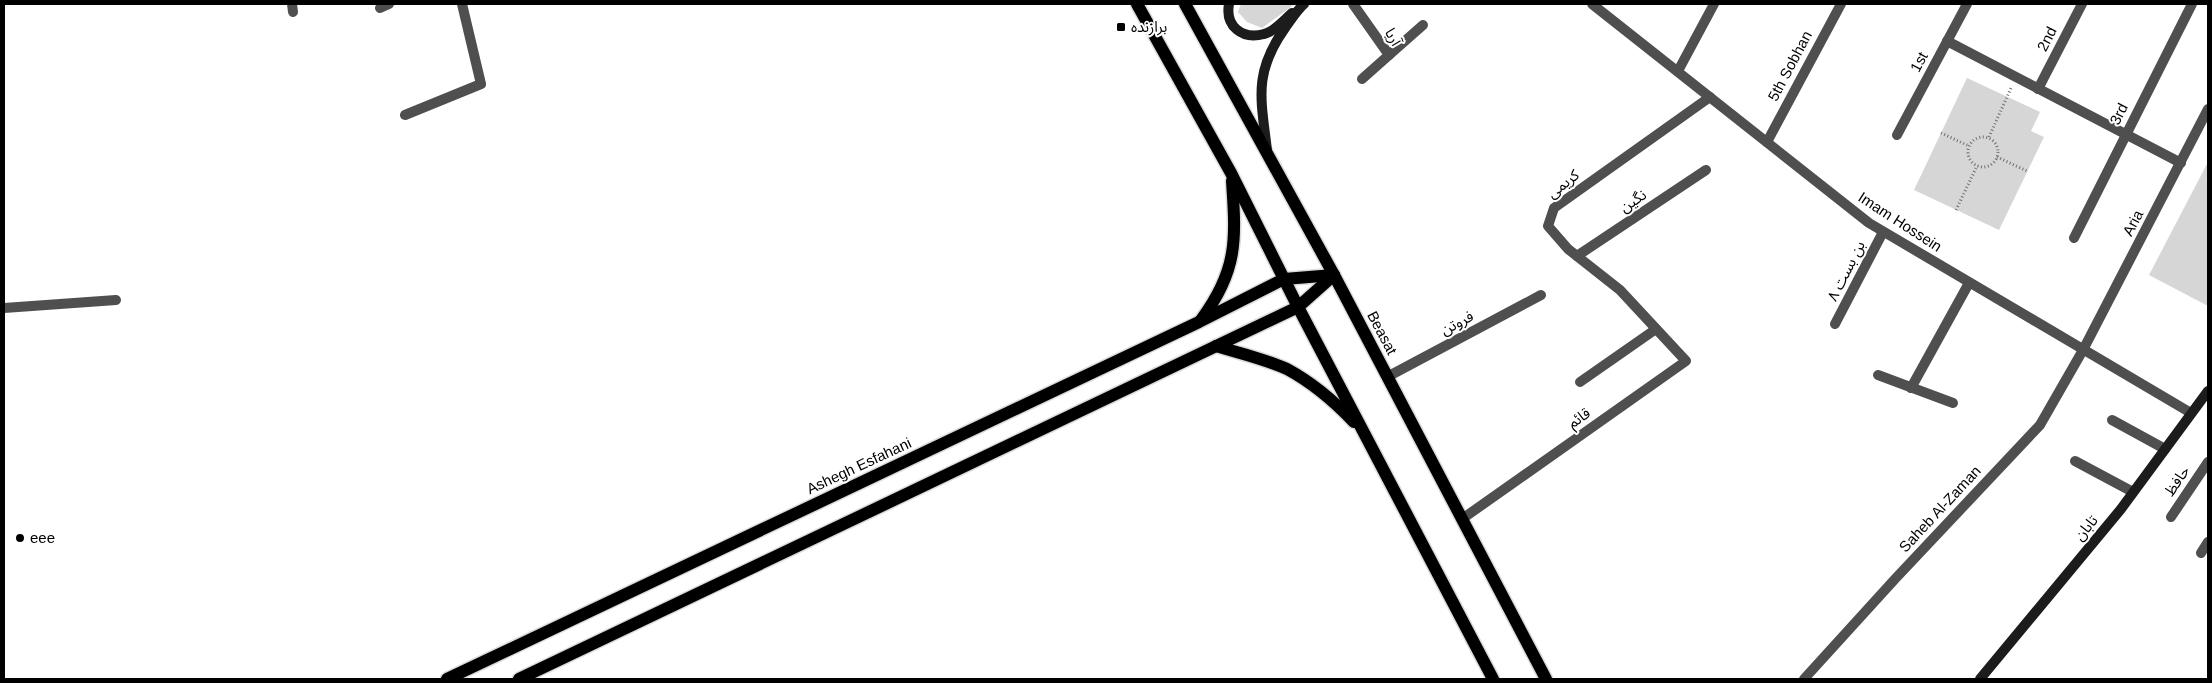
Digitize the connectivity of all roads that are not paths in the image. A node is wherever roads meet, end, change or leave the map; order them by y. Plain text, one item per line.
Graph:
1 (462, 4) edge
2 (1137, 4) edge
3 (1185, 4) edge
4 (1229, 4) edge
5 (1353, 4) edge
6 (1592, 4) edge
7 (1714, 4) edge
8 (1841, 4) edge
9 (1967, 4) edge
10 (2082, 4) edge
11 (2192, 4) edge
12 (1303, 5) edge
13 (1423, 25) dead end
14 (1947, 41) junction
15 (1390, 55) junction
16 (1678, 72) junction
17 (1362, 79) dead end
18 (2038, 88) junction
19 (1710, 97) junction
20 (2208, 109) edge
21 (405, 115) dead end
22 (2125, 134) junction
23 (1897, 135) dead end
24 (1767, 142) junction
25 (1267, 154) junction
26 (2181, 163) junction
27 (1706, 170) dead end
28 (1231, 173) junction
29 (1883, 232) junction
30 (2074, 238) dead end
31 (1577, 256) junction
32 (1334, 275) junction
33 (1284, 279) junction
34 (1969, 283) junction
35 (1541, 295) dead end
36 (116, 300) dead end
37 (1298, 307) junction
38 (4, 308) edge
39 (1199, 322) junction
40 (1835, 324) dead end
41 (1659, 332) junction
42 (1216, 346) junction
43 (2083, 350) junction
44 (1878, 375) dead end
45 (1388, 378) junction
46 (1580, 382) dead end
47 (1911, 388) junction
48 (2208, 391) edge
49 (1953, 403) dead end
50 (2191, 413) junction
51 (2112, 420) dead end
52 (1366, 435) junction
53 (2164, 449) junction
54 (2075, 461) dead end
55 (2208, 462) edge
56 (2133, 492) junction
57 (2171, 516) dead end
58 (1462, 519) junction
59 (2208, 542) edge
60 (2201, 553) dead end
61 (447, 679) edge
62 (519, 679) edge
63 (1493, 679) edge
64 (1546, 679) edge
65 (1804, 679) edge
66 (1980, 679) edge

1 - 21 street
2 - 28 main road
3 - 25 main road, Beasat
4 - 12 street
5 - 15 street, آریا
6 - 16 street, Imam Hossein
7 - 16 street
8 - 24 street, 5th Sobhan
9 - 14 street, 1st
10 - 18 street, 2nd
11 - 22 street, 3rd
12 - 25 street
13 - 15 street
14 - 18 street
14 - 23 street, 1st
15 - 17 street, آریا
16 - 19 street, Imam Hossein
18 - 22 street
19 - 24 street, Imam Hossein
19 - 31 street, کریمی
20 - 26 street, Aria
22 - 26 street
22 - 30 street, 3rd
24 - 29 street, Imam Hossein
25 - 32 main road, Beasat
26 - 43 street, Aria
27 - 31 street, نگین
28 - 33 main road
28 - 39 main road
29 - 34 street, Imam Hossein
29 - 40 street, بن بست ۸
31 - 41 street, کریمی
32 - 33 main road
32 - 37 main road
32 - 45 main road, Beasat
33 - 37 main road
33 - 39 main road, Ashegh Esfahani
34 - 43 street, Imam Hossein
34 - 47 street
35 - 45 street, فروتن
36 - 38 street
37 - 42 main road
37 - 52 main road
39 - 61 main road, Ashegh Esfahani
41 - 46 street
41 - 58 street, قائم
42 - 52 main road
42 - 62 main road
43 - 50 street, Imam Hossein
43 - 65 street, Saheb Al-Zaman
44 - 47 street
45 - 58 main road, Beasat
47 - 49 street
48 - 50 street, تابان
50 - 53 street, تابان
51 - 53 street
52 - 63 main road
53 - 56 street, تابان
54 - 56 street
55 - 57 street, حافظ
56 - 66 street, تابان
58 - 64 main road, Beasat
59 - 60 street

